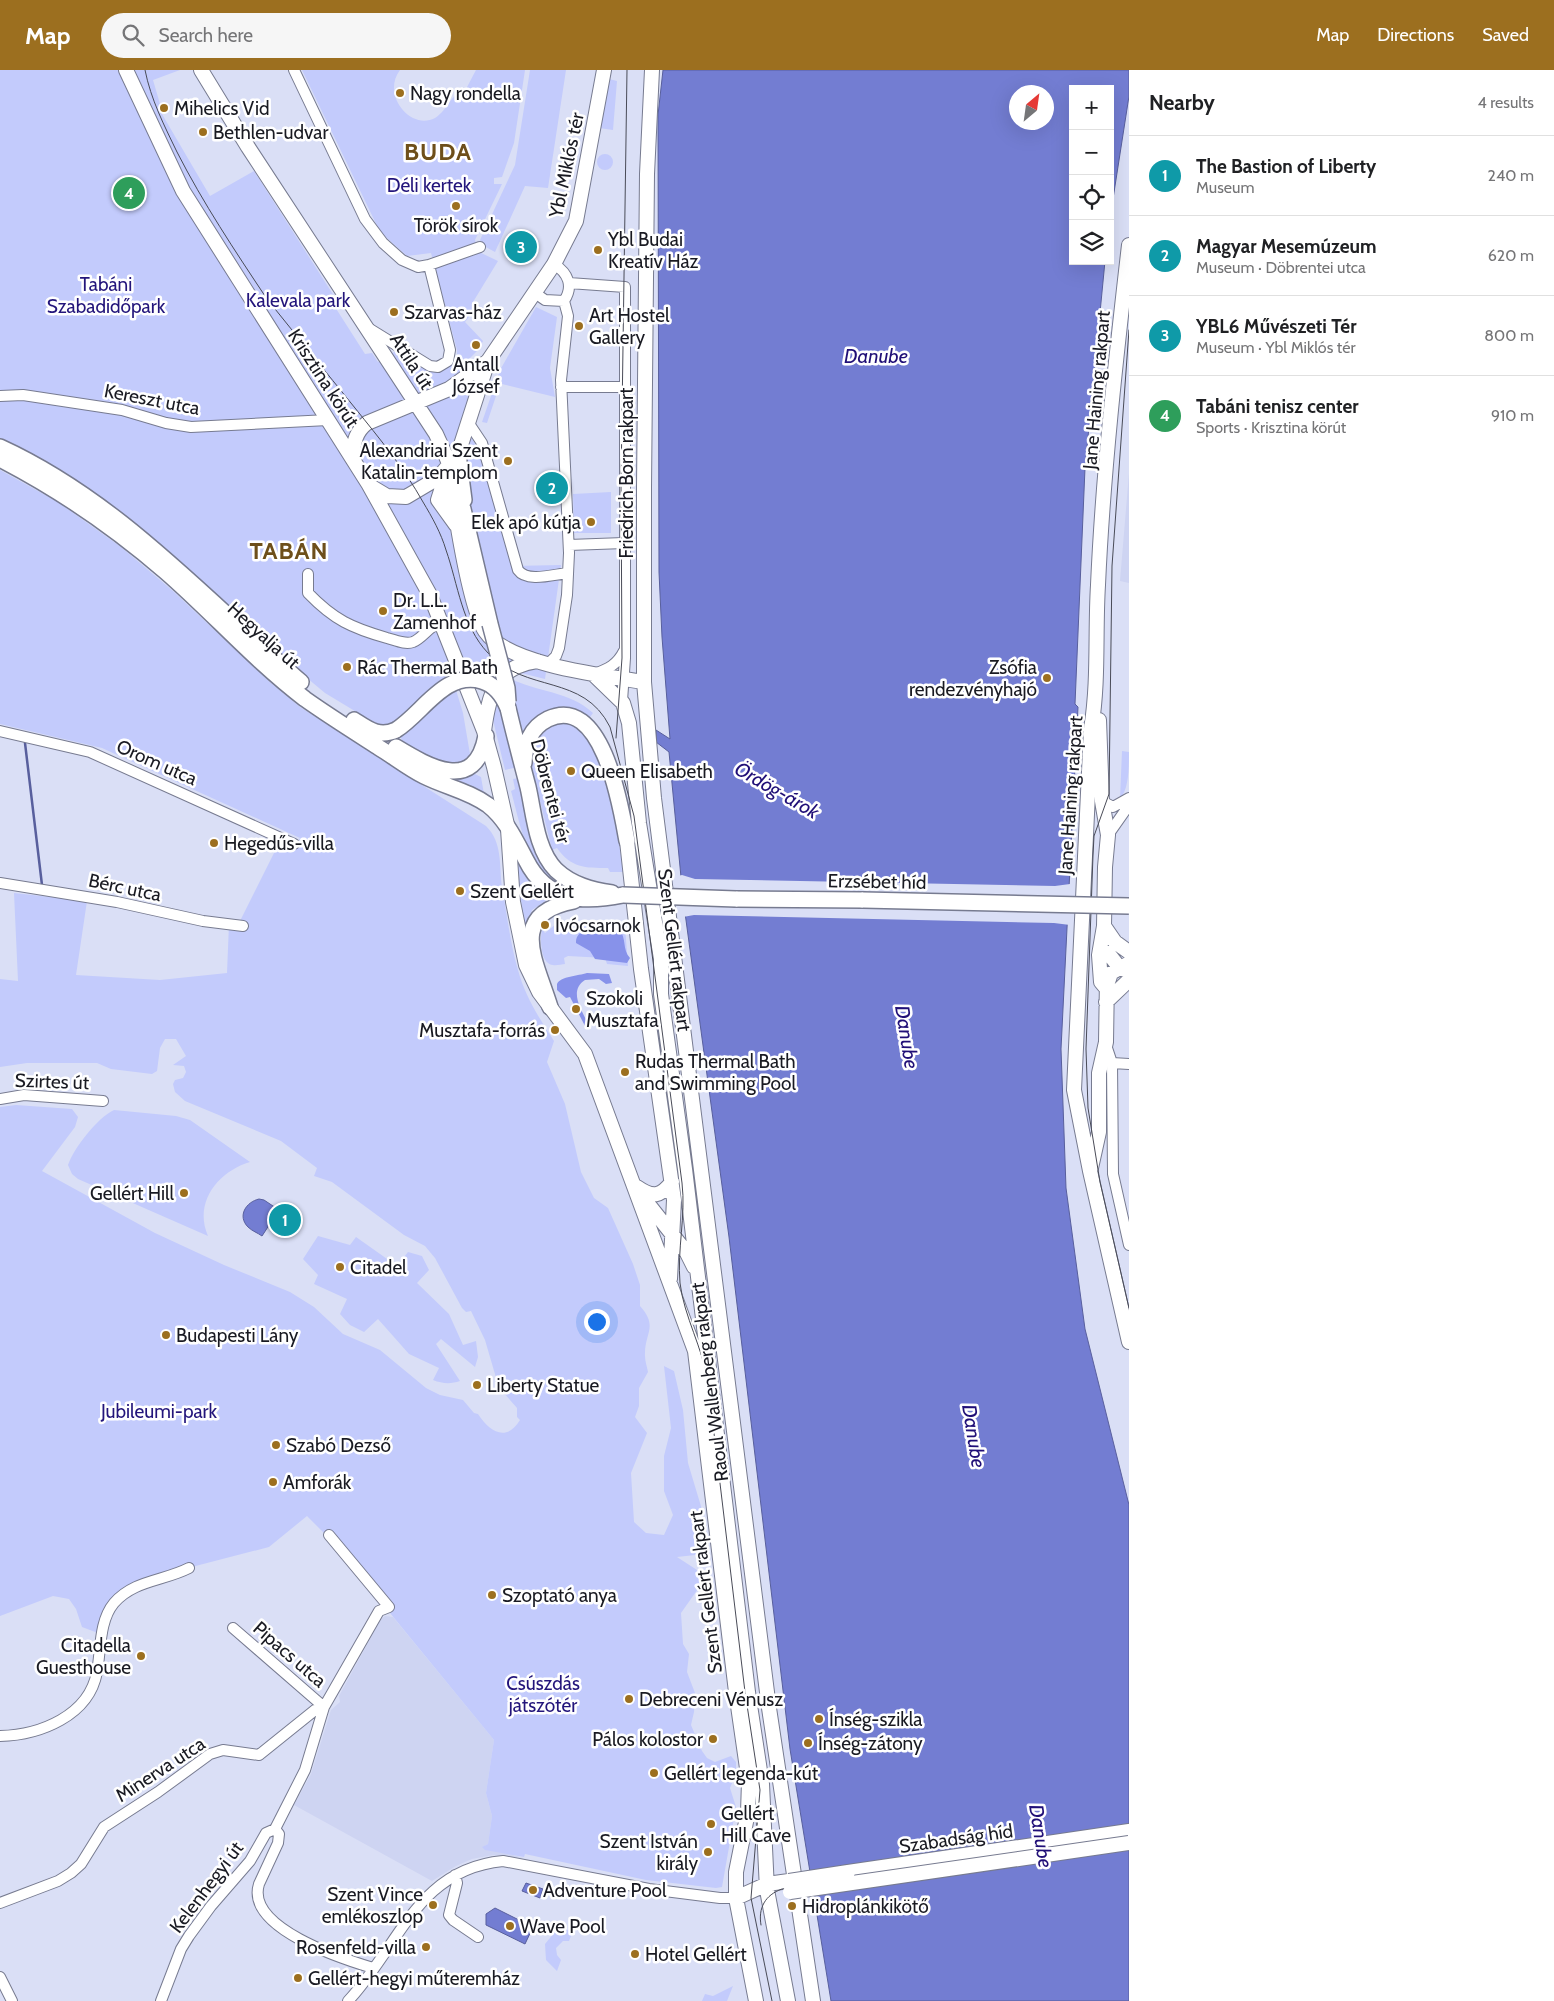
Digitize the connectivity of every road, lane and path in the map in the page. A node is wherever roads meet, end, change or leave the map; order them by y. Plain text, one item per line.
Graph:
1 (126, 70) edge
2 (201, 70) edge
3 (294, 70) edge
4 (604, 70) edge
5 (652, 70) edge
6 (1129, 245) edge
7 (480, 248) dead end
8 (554, 264) junction
9 (429, 265) junction
10 (570, 283) junction
11 (535, 294) junction
12 (564, 301) junction
13 (365, 325) junction
14 (488, 361) junction
15 (561, 387) junction
16 (624, 387) junction
17 (0, 396) edge
18 (416, 403) junction
19 (328, 420) junction
20 (468, 422) junction
21 (0, 446) edge
22 (458, 454) junction
23 (352, 457) junction
24 (0, 459) edge
25 (449, 466) junction
26 (369, 485) junction
27 (454, 487) junction
28 (463, 509) junction
29 (462, 526) junction
30 (624, 543) junction
31 (569, 545) junction
32 (568, 572) junction
33 (308, 574) dead end
34 (441, 622) junction
35 (624, 652) junction
36 (547, 664) junction
37 (593, 674) junction
38 (624, 679) junction
39 (644, 682) junction
40 (1096, 700) junction
41 (622, 701) junction
42 (508, 708) junction
43 (372, 730) junction
44 (0, 731) edge
45 (485, 733) junction
46 (526, 778) junction
47 (1129, 798) edge
48 (1102, 801) junction
49 (1129, 806) edge
50 (508, 828) junction
51 (1108, 835) junction
52 (627, 841) joint
53 (294, 844) dead end
54 (663, 875) joint
55 (0, 883) edge
56 (624, 896) junction
57 (578, 900) junction
58 (1129, 906) edge
59 (243, 926) dead end
60 (1104, 926) junction
61 (1129, 952) edge
62 (1108, 953) junction
63 (1126, 967) edge
64 (1129, 980) edge
65 (1106, 988) junction
66 (1106, 1002) junction
67 (550, 1007) junction
68 (1106, 1042) junction
69 (1112, 1063) junction
70 (1129, 1064) edge
71 (0, 1099) edge
72 (103, 1101) dead end
73 (1090, 1171) junction
74 (672, 1182) junction
75 (634, 1185) junction
76 (673, 1238) junction
77 (1129, 1245) edge
78 (697, 1273) junction
79 (670, 1284) junction
80 (1129, 1342) edge
81 (329, 1535) dead end
82 (189, 1568) dead end
83 (233, 1628) dead end
84 (324, 1707) junction
85 (0, 1736) edge
86 (275, 1829) junction
87 (1129, 1831) edge
88 (1129, 1843) edge
89 (455, 1875) junction
90 (767, 1884) junction
91 (792, 1885) junction
92 (736, 1898) junction
93 (0, 1903) edge
94 (772, 1916) junction
95 (478, 1937) dead end
96 (373, 1968) junction
97 (0, 1977) edge
98 (755, 2000) edge
99 (12, 2001) edge
100 (161, 2001) edge
101 (348, 2001) edge
102 (788, 2001) edge
103 (814, 2001) edge

1 - 19 main road, Krisztina körút
2 - 13 main road, Attila út
3 - 9 street
4 - 8 main road, Ybl Miklós tér
5 - 39 main road, Friedrich Born rakpart
6 - 40 main road, Jane Haining rakpart
7 - 9 street
8 - 10 street
8 - 11 main road, Ybl Miklós tér
9 - 13 street
10 - 12 street
10 - 16 street
11 - 12 street
11 - 14 main road, Ybl Miklós tér
12 - 15 street
13 - 18 main road, Attila út
14 - 18 main road
14 - 20 main road
15 - 16 street
15 - 31 street
16 - 30 street
17 - 19 street, Kereszt utca
18 - 23 main road
18 - 25 main road, Attila út
19 - 23 main road, Krisztina körút
20 - 22 main road
20 - 32 street
21 - 43 main road, Hegyalja út
22 - 25 main road
22 - 28 main road
23 - 26 main road, Krisztina körút
24 - 50 main road, Hegyalja út
25 - 26 main road
25 - 27 main road, Attila út
25 - 29 main road
26 - 34 main road, Krisztina körút
27 - 28 main road
27 - 29 main road, Attila út
28 - 29 main road
29 - 36 main road, Attila út
29 - 42 main road, bridge
30 - 31 street
30 - 35 street
31 - 32 street
32 - 36 street
33 - 34 street
34 - 45 main road, Krisztina körút
35 - 37 street
35 - 38 street
36 - 37 main road
36 - 45 main road
37 - 38 main road
37 - 41 main road
38 - 39 main road
38 - 41 street
39 - 54 main road, Friedrich Born rakpart
40 - 48 main road
40 - 73 main road, Jane Haining rakpart
41 - 78 main road, Szent Gellért rakpart
42 - 43 main road, bridge
42 - 46 main road, Döbrentei tér
43 - 45 main road, Hegyalja út
44 - 53 street, Orom utca
45 - 50 main road, Krisztina körút
46 - 52 main road
46 - 56 main road, Döbrentei tér
47 - 48 street
48 - 51 main road
49 - 51 street
50 - 57 main road, Hegyalja út
50 - 67 main road, Szent Gellért rakpart
51 - 60 main road
52 - 74 main road, Szent Gellért rakpart
54 - 91 main road, Raoul Wallenberg rakpart
55 - 59 street, Bérc utca
56 - 57 main road
56 - 58 main road, Erzsébet híd, bridge
57 - 67 main road
60 - 61 main road
60 - 62 main road
60 - 65 main road
62 - 63 main road
62 - 65 main road
63 - 65 main road
64 - 66 main road
65 - 66 main road
66 - 68 main road
67 - 75 main road, Szent Gellért rakpart
68 - 69 street
68 - 73 main road
69 - 70 street
69 - 77 street
71 - 72 street, Szirtes út
73 - 80 main road, Jane Haining rakpart
74 - 75 main road
74 - 76 main road, Szent Gellért rakpart
75 - 76 main road, Szent Gellért rakpart
75 - 79 main road, Szent Gellért rakpart
76 - 78 main road, Szent Gellért rakpart
76 - 79 main road, Szent Gellért rakpart
78 - 90 main road, Szent Gellért rakpart
79 - 92 main road, Szent Gellért rakpart
81 - 84 street, Minerva utca
82 - 85 street
83 - 84 street, Pipacs utca
84 - 86 street, Kelenhegyi út
84 - 93 street, Minerva utca
86 - 96 street, Kelenhegyi út
86 - 100 street, Kelenhegyi út
87 - 91 main road, Szabadság híd, bridge
88 - 91 main road, Szabadság híd, bridge
89 - 92 street
89 - 95 street
89 - 96 street
90 - 91 main road
90 - 92 main road
90 - 94 main road, Szent Gellért rakpart
91 - 94 main road
91 - 103 main road, Raoul Wallenberg rakpart
92 - 98 main road, Szent Gellért rakpart
94 - 102 main road, Szent Gellért rakpart
96 - 101 street
97 - 99 street

